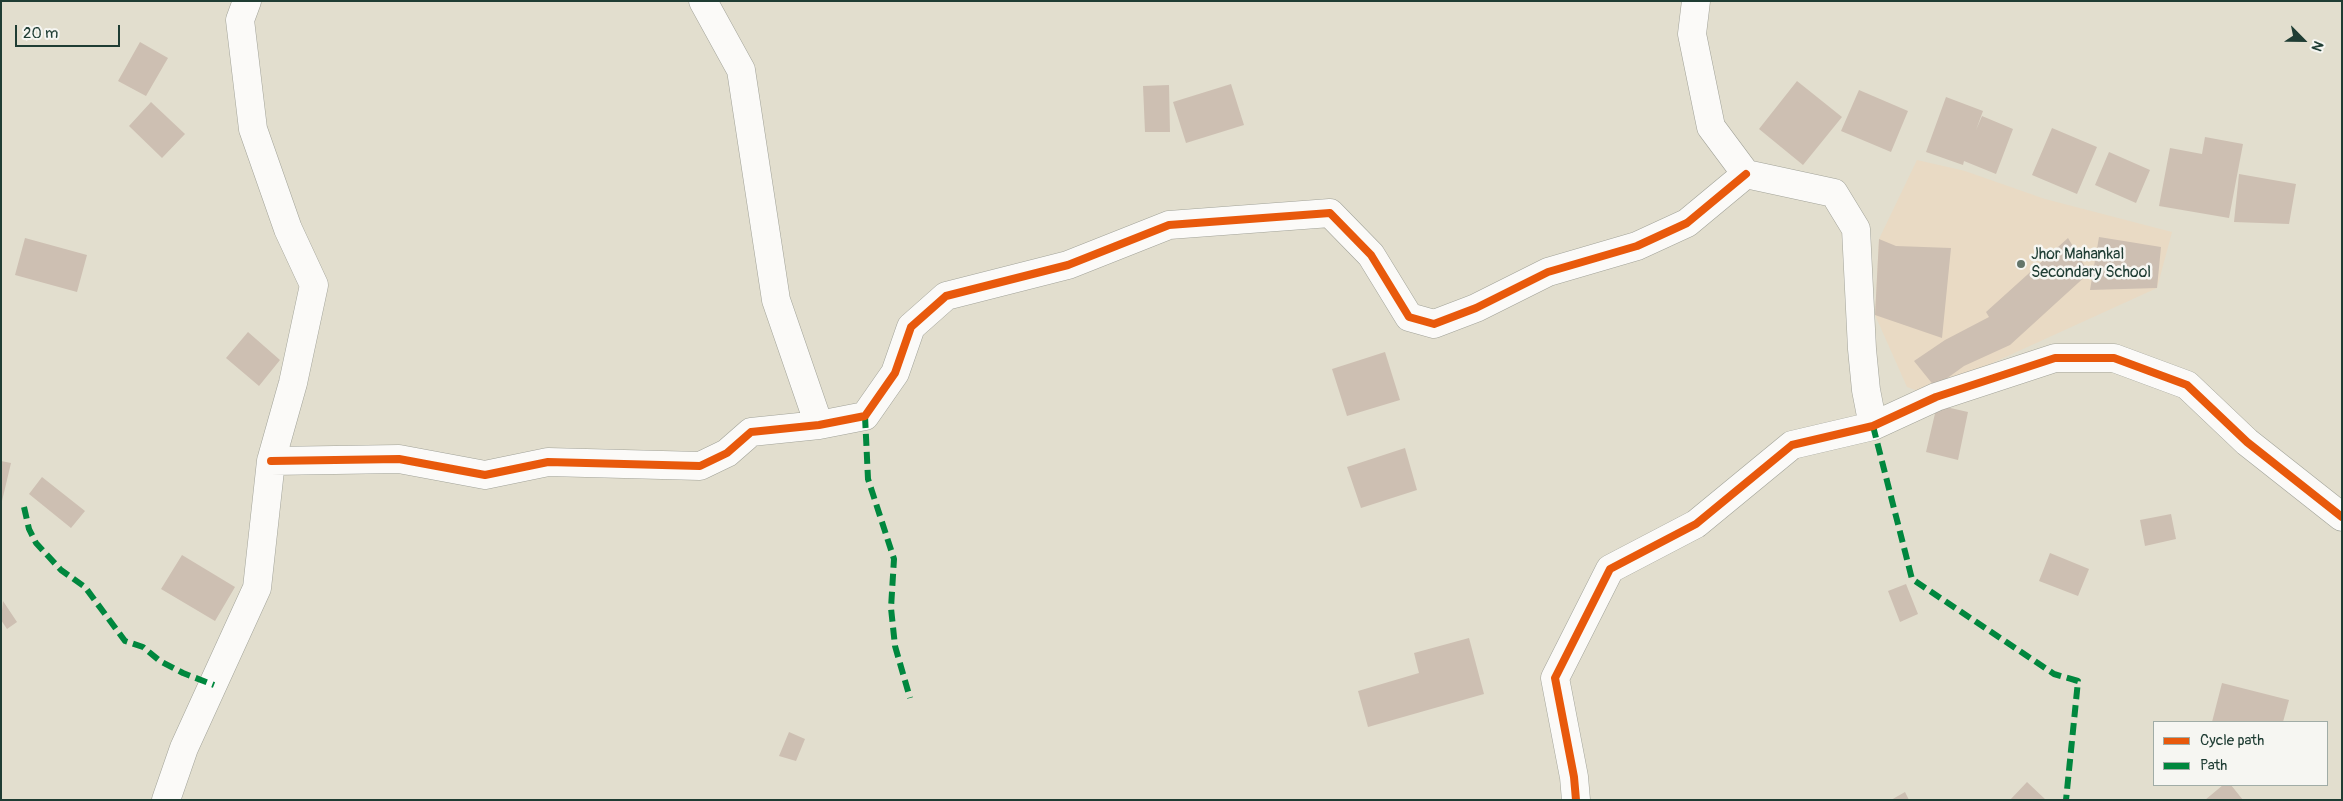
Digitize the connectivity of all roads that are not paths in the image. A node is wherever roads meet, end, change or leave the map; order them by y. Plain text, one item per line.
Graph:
1 (247, 1) edge
2 (703, 1) edge
3 (1696, 1) edge
4 (1746, 174) junction
5 (819, 425) junction
6 (1873, 426) junction
7 (271, 461) junction
8 (2342, 517) edge
9 (166, 800) edge
10 (1576, 800) edge

1 - 7 street
2 - 5 street
3 - 4 street
4 - 5 street
4 - 6 street
5 - 7 street
6 - 8 street
6 - 10 street
7 - 9 street

